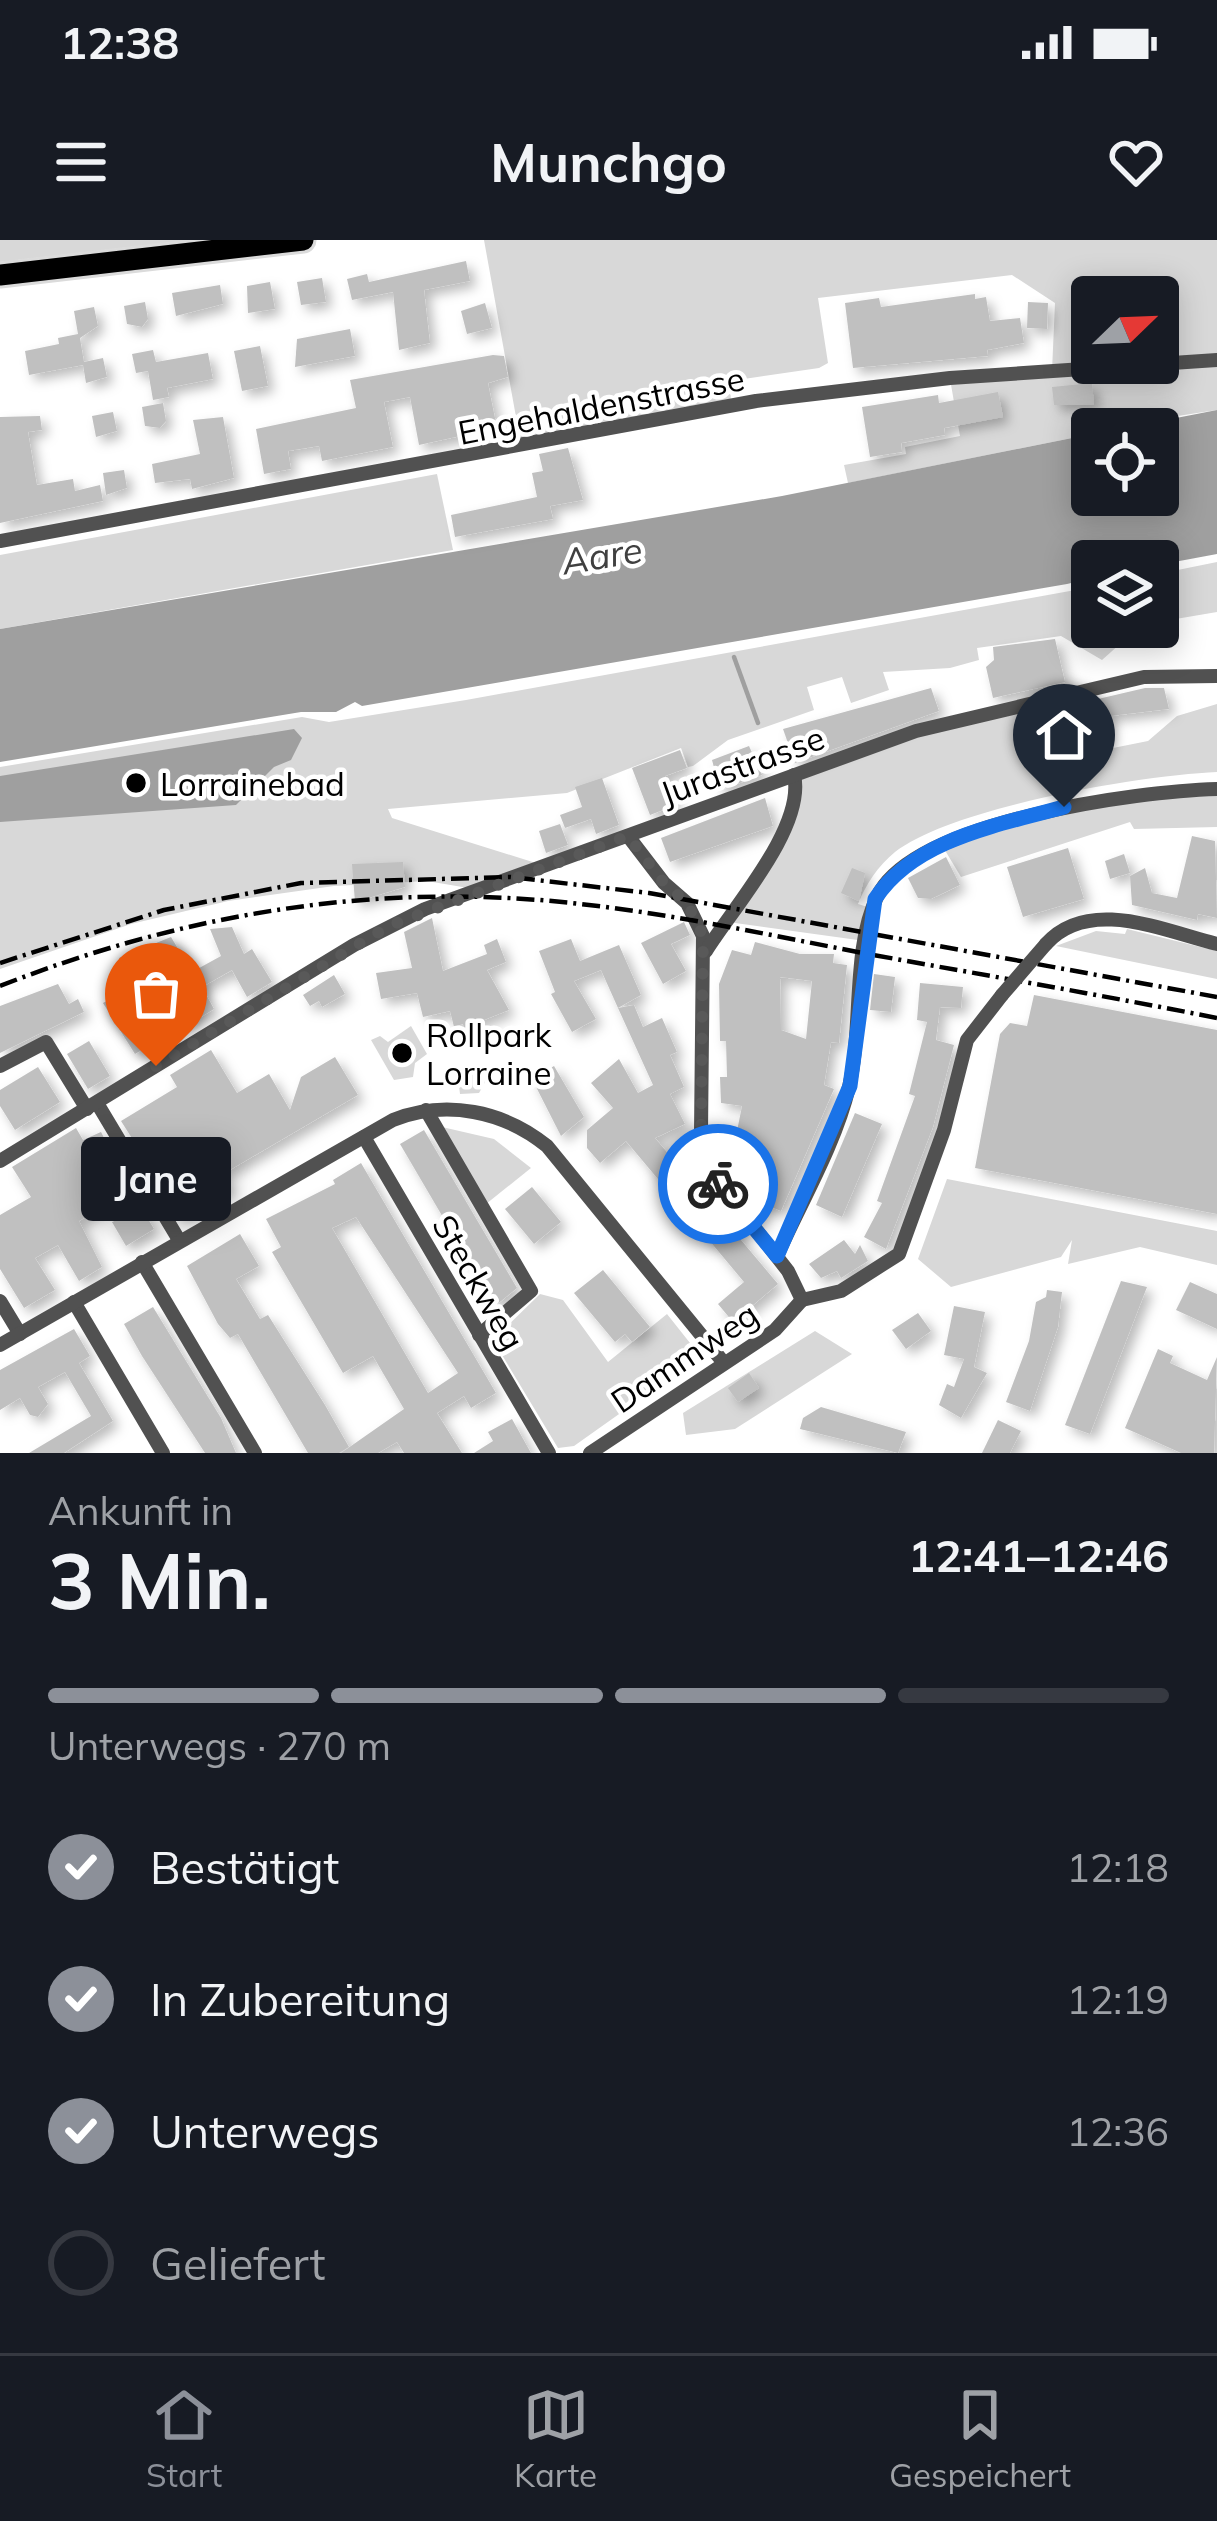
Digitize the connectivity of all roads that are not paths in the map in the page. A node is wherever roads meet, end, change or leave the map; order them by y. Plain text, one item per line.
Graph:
1 (303, 240) edge
2 (0, 275) edge
3 (1217, 360) edge
4 (0, 541) edge
5 (1217, 676) edge
6 (794, 775) junction
7 (1217, 789) edge
8 (628, 836) junction
9 (1217, 944) edge
10 (706, 951) junction
11 (0, 1066) edge
12 (92, 1106) junction
13 (426, 1111) junction
14 (364, 1137) junction
15 (0, 1161) edge
16 (179, 1240) junction
17 (777, 1256) junction
18 (142, 1262) junction
19 (0, 1300) edge
20 (802, 1300) junction
21 (74, 1302) junction
22 (20, 1334) junction
23 (479, 1335) junction
24 (0, 1345) edge
25 (724, 1364) junction
26 (163, 1453) edge
27 (255, 1453) edge
28 (549, 1453) edge
29 (590, 1453) edge

1 - 2 main road
3 - 4 street, Engehaldenstrasse
5 - 6 street, Jurastrasse
6 - 8 street, Jurastrasse
6 - 10 street
7 - 17 street
8 - 10 street
8 - 12 street, Jurastrasse
9 - 20 street, bridge
10 - 17 street
11 - 12 street
12 - 15 street, Jurastrasse
12 - 16 street
13 - 14 street
13 - 23 street
13 - 25 street
14 - 16 street
14 - 23 street, Steckweg
16 - 18 street
17 - 20 street
18 - 21 street
18 - 27 street
19 - 22 street
20 - 25 street, Dammweg
21 - 22 street
21 - 26 street
22 - 24 street
23 - 28 street, Steckweg
25 - 29 street, Dammweg

